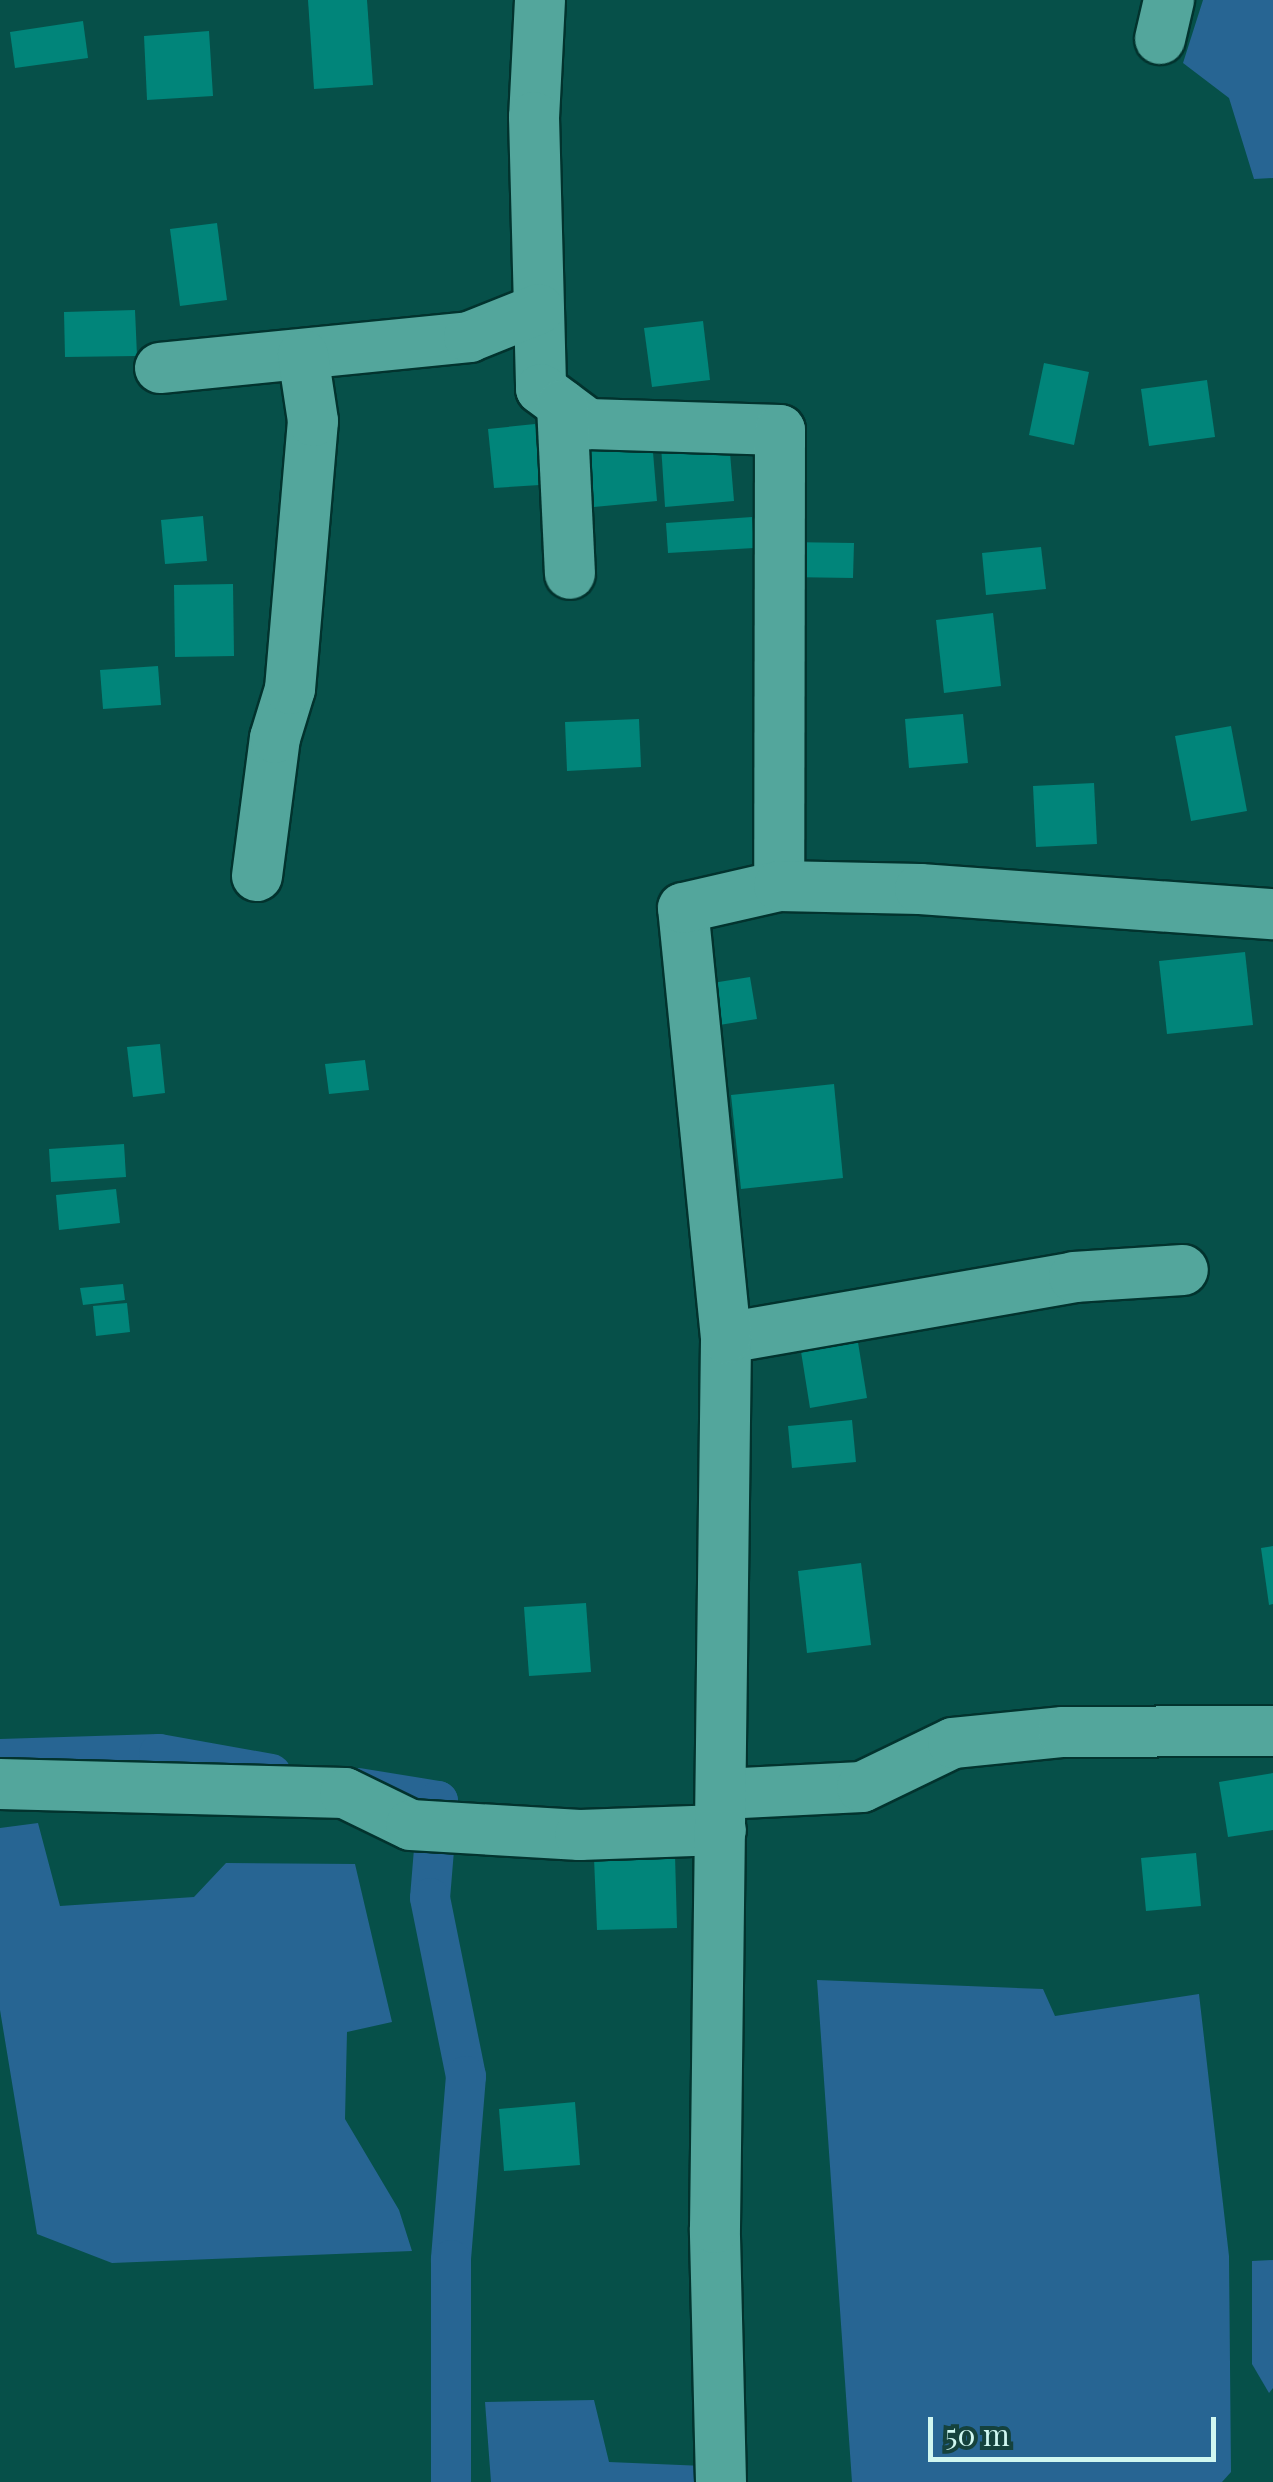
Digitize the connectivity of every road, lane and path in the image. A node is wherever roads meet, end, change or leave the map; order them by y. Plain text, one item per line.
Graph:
1 (540, 0) edge
2 (539, 309) junction
3 (303, 355) junction
4 (160, 368) dead end
5 (562, 405) junction
6 (570, 574) dead end
7 (258, 876) dead end
8 (779, 886) junction
9 (1273, 914) edge
10 (1183, 1270) dead end
11 (726, 1338) junction
12 (1273, 1730) edge
13 (0, 1784) edge
14 (722, 1812) junction
15 (720, 2482) edge

1 - 2 street
2 - 3 street
2 - 5 street
3 - 4 street
3 - 7 street
5 - 6 street
5 - 8 street
8 - 9 street
8 - 11 street
10 - 11 street
11 - 14 street
12 - 14 street
13 - 14 street
14 - 15 street

